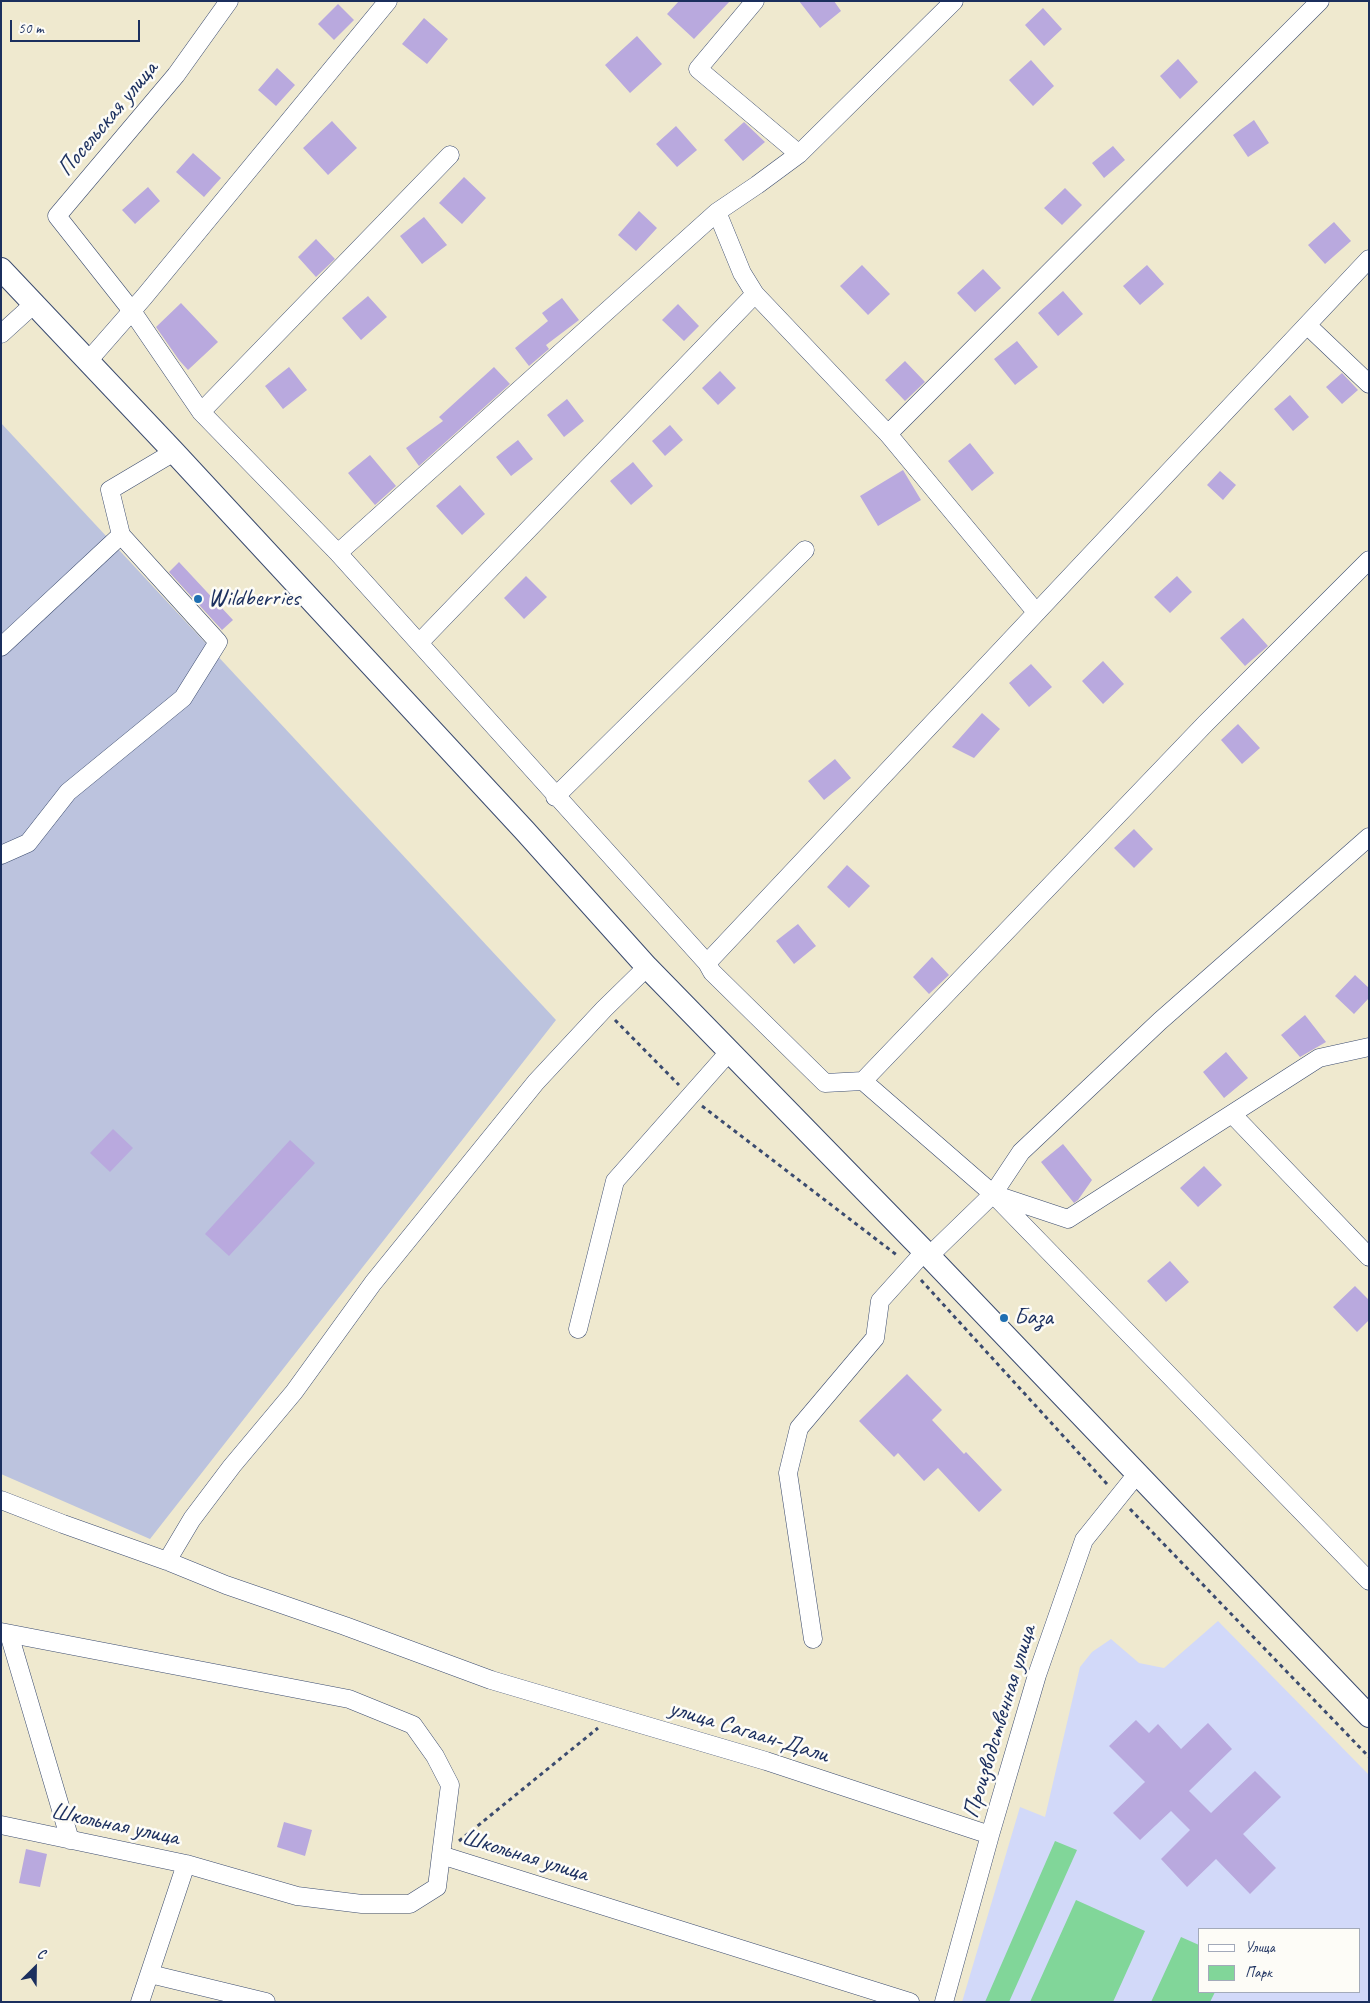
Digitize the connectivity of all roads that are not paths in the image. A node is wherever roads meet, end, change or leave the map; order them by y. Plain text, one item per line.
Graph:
1 (229, 1) edge
2 (388, 1) edge
3 (755, 1) edge
4 (954, 1) edge
5 (1320, 1) edge
6 (799, 154) junction
7 (450, 155) dead end
8 (717, 212) junction
9 (1369, 259) edge
10 (1, 269) edge
11 (755, 294) junction
12 (34, 304) junction
13 (132, 311) junction
14 (1307, 326) junction
15 (1, 334) edge
16 (88, 361) junction
17 (1369, 384) edge
18 (201, 412) junction
19 (888, 434) junction
20 (174, 452) junction
21 (121, 535) junction
22 (805, 550) dead end
23 (338, 553) junction
24 (1369, 560) edge
25 (1036, 612) junction
26 (420, 642) junction
27 (1, 647) edge
28 (556, 797) junction
29 (1369, 836) edge
30 (1, 855) edge
31 (707, 963) junction
32 (647, 967) junction
33 (1369, 1047) edge
34 (729, 1052) junction
35 (863, 1081) junction
36 (1232, 1114) junction
37 (993, 1194) junction
38 (1369, 1257) edge
39 (921, 1258) junction
40 (578, 1329) dead end
41 (1136, 1474) junction
42 (1, 1500) edge
43 (167, 1561) junction
44 (1369, 1581) edge
45 (5, 1633) edge
46 (813, 1640) dead end
47 (1369, 1716) edge
48 (1, 1825) edge
49 (990, 1835) junction
50 (70, 1840) junction
51 (441, 1855) junction
52 (186, 1864) junction
53 (150, 1974) junction
54 (140, 2002) edge
55 (266, 2002) edge
56 (910, 2002) edge
57 (944, 2002) edge

1 - 13 street, Посельская улица
2 - 13 street
3 - 6 street
4 - 6 street
5 - 19 street
6 - 8 street
7 - 18 street
8 - 11 street
8 - 23 street
9 - 14 street
10 - 12 main road
11 - 19 street
11 - 26 street
12 - 15 street
12 - 16 main road
13 - 16 street
13 - 18 street
14 - 17 street
14 - 25 street
16 - 20 main road
18 - 23 street
19 - 25 street
20 - 21 street
20 - 32 main road
21 - 27 street
21 - 30 street
22 - 28 street
23 - 26 street
24 - 35 street
25 - 31 street
26 - 28 street
28 - 31 street
29 - 37 street
31 - 35 street
32 - 34 main road
32 - 43 street
33 - 36 street
34 - 39 main road
34 - 40 street
35 - 37 street
36 - 37 street
36 - 38 street
37 - 39 street
37 - 44 street
39 - 41 main road
39 - 46 street
41 - 47 main road
41 - 49 street, Производственная улица
42 - 43 street, улица Сагаан-Дали
43 - 49 street, улица Сагаан-Дали
45 - 50 street
45 - 51 street
48 - 50 street, Школьная улица
49 - 57 street, Производственная улица
50 - 52 street, Школьная улица
51 - 52 street, Школьная улица
51 - 56 street, Школьная улица
52 - 53 street
53 - 54 street
53 - 55 street

